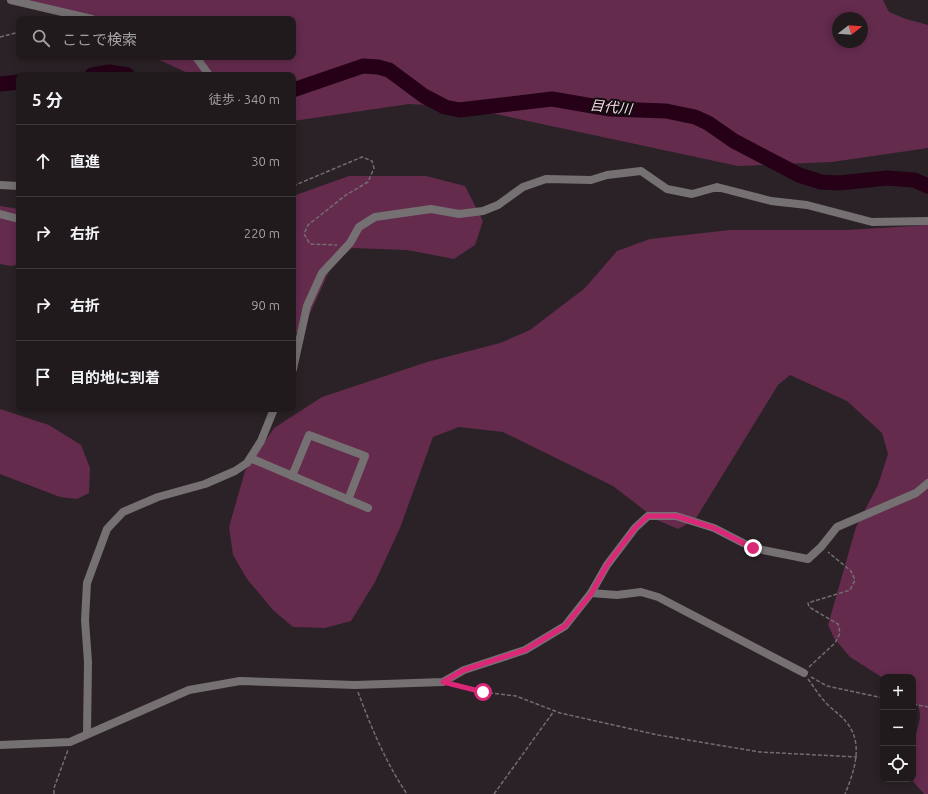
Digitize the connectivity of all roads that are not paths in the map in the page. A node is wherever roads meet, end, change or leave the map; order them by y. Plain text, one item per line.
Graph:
1 (11, 0) edge
2 (79, 16) edge
3 (198, 60) edge
4 (207, 72) edge
5 (0, 185) edge
6 (16, 186) edge
7 (0, 214) edge
8 (16, 218) edge
9 (928, 221) edge
10 (296, 356) edge
11 (273, 412) edge
12 (250, 458) junction
13 (292, 476) junction
14 (928, 483) edge
15 (348, 500) junction
16 (368, 508) dead end
17 (591, 594) junction
18 (804, 673) road end
19 (87, 733) junction
20 (0, 745) edge

1 - 2 street
3 - 4 street
5 - 6 street
7 - 8 street
9 - 10 street
11 - 12 street
12 - 13 street
12 - 19 street
13 - 15 street
13 - 15 street
14 - 17 street
15 - 16 street
17 - 18 street
17 - 19 street
19 - 20 street

